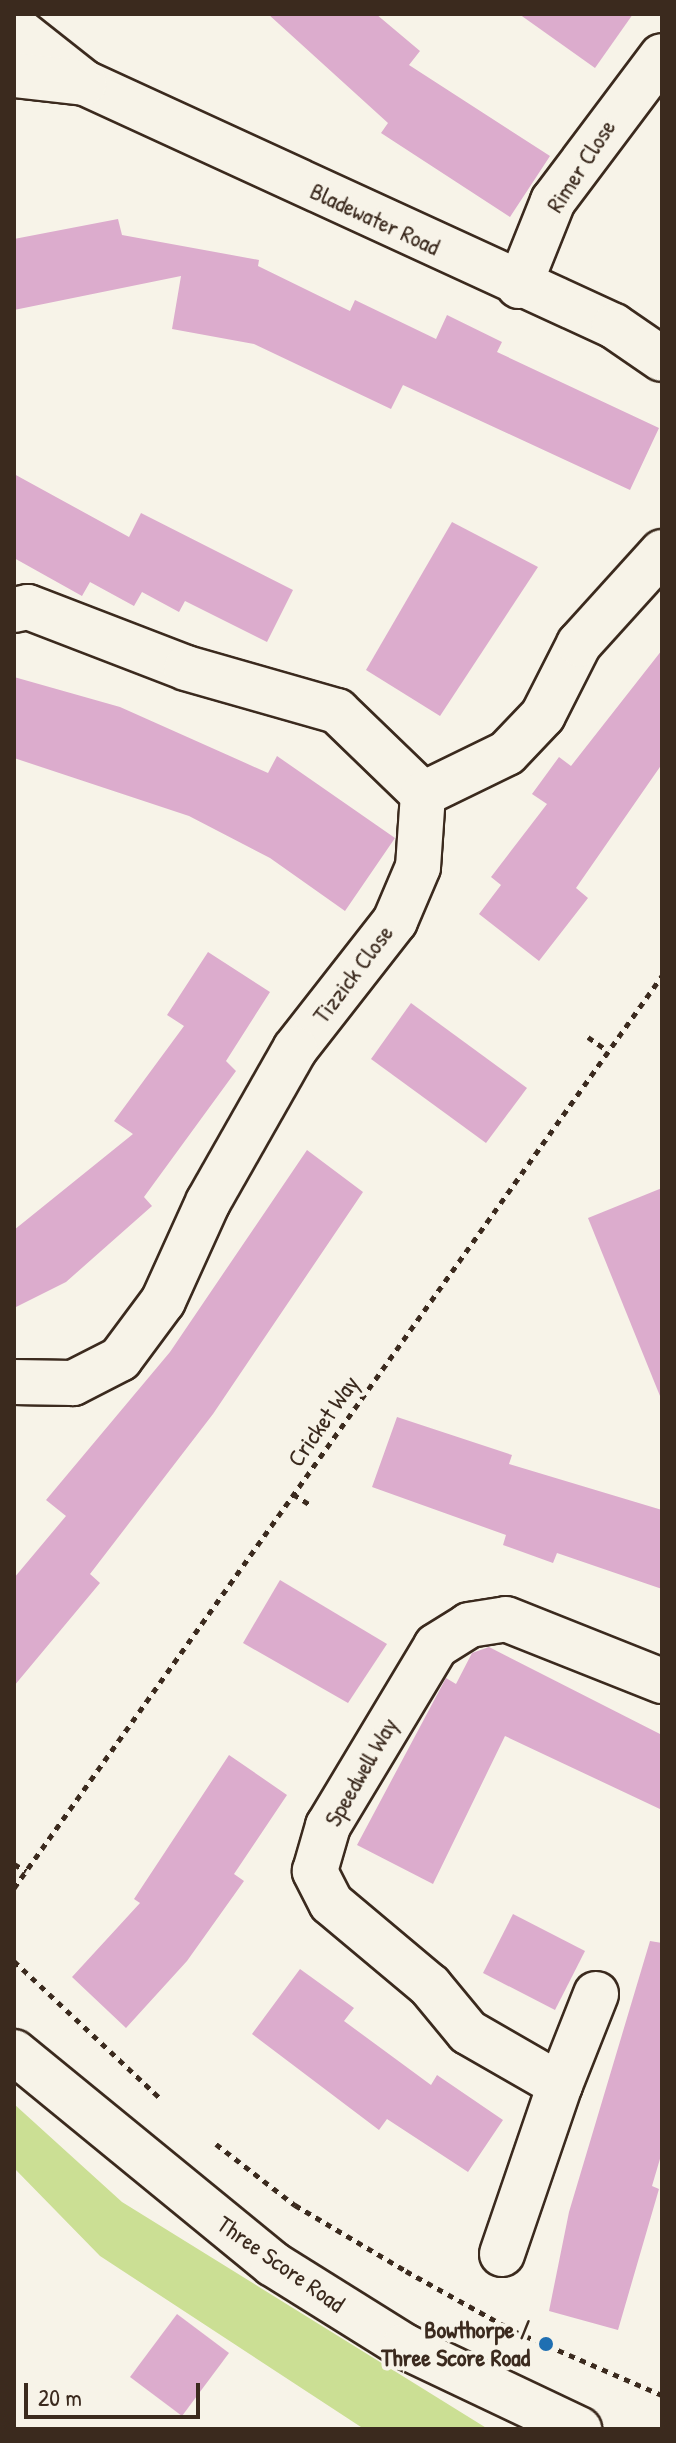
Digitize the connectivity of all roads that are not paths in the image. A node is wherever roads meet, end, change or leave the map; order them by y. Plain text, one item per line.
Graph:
1 (14, 27) edge
2 (662, 56) edge
3 (14, 75) edge
4 (85, 83) junction
5 (519, 286) junction
6 (662, 359) edge
7 (662, 552) edge
8 (14, 610) edge
9 (423, 794) junction
10 (14, 1382) edge
11 (662, 1681) edge
12 (596, 1994) dead end
13 (14, 2052) edge
14 (560, 2085) junction
15 (502, 2254) dead end
16 (579, 2429) edge

1 - 4 street, Bladewater Road
2 - 5 street, Rimer Close
3 - 4 street, Bladewater Road
4 - 5 street, Bladewater Road
5 - 6 street, Bladewater Road
7 - 9 street
8 - 9 street
9 - 10 street, Tizzick Close
11 - 14 street, Speedwell Way
12 - 14 street
13 - 16 street, Three Score Road
14 - 15 street

